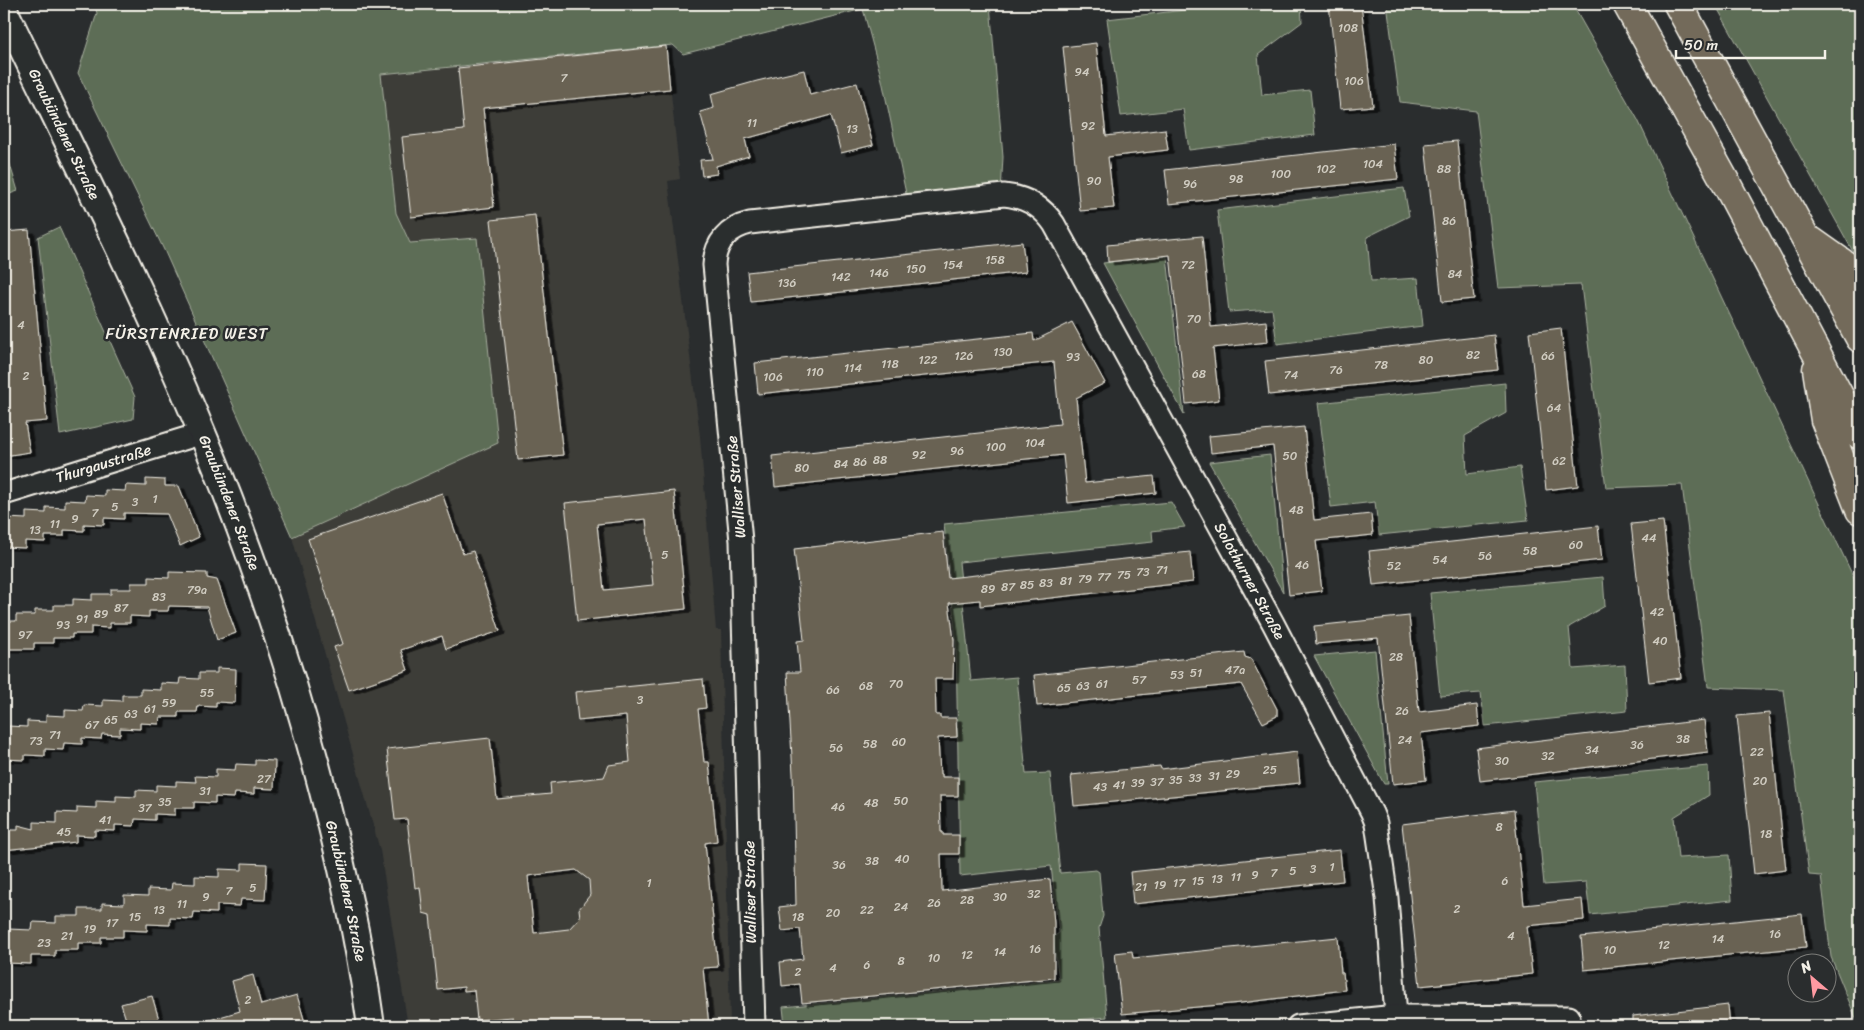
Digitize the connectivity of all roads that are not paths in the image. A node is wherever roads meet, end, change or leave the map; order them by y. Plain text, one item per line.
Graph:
1 (1627, 4) edge
2 (1678, 4) edge
3 (4, 10) edge
4 (1004, 195) joint
5 (1805, 237) junction
6 (1860, 292) edge
7 (1860, 338) edge
8 (1814, 350) junction
9 (203, 433) junction
10 (1860, 435) edge
11 (4, 494) edge
12 (1860, 510) edge
13 (1396, 1016) junction
14 (1570, 1017) dead end
15 (372, 1026) edge
16 (754, 1026) edge
17 (1298, 1026) edge

1 - 8 highway
2 - 5 highway
3 - 9 street, Graubündener Straße
4 - 13 street, Solothurner Straße
4 - 16 street, Walliser Straße
5 - 6 highway
5 - 7 highway
8 - 10 highway
8 - 12 highway
9 - 11 street, Thurgaustraße
9 - 15 street, Graubündener Straße
13 - 14 street
13 - 17 street

